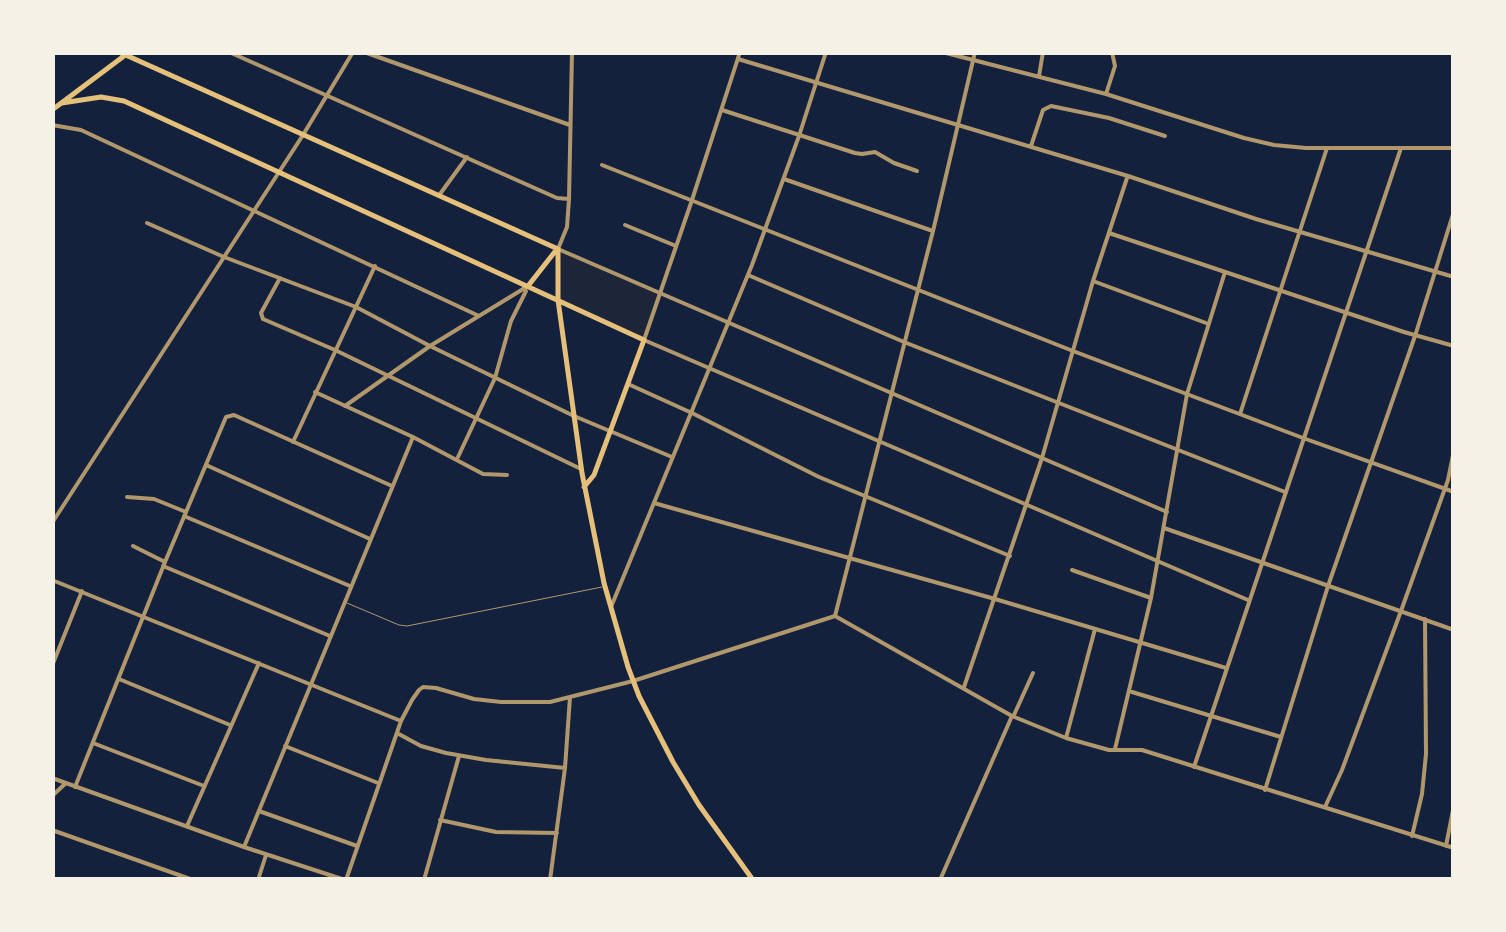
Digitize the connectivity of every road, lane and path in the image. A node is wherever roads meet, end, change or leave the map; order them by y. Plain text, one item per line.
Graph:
1 (228, 52) edge
2 (353, 52) edge
3 (364, 52) edge
4 (572, 52) edge
5 (826, 52) edge
6 (942, 52) edge
7 (975, 52) edge
8 (1043, 52) edge
9 (1112, 52) edge
10 (124, 54) edge
11 (739, 56) edge
12 (973, 60) junction
13 (1039, 76) junction
14 (818, 82) junction
15 (1106, 94) junction
16 (328, 95) junction
17 (62, 103) junction
18 (52, 110) edge
19 (722, 110) junction
20 (52, 125) edge
21 (570, 126) junction
22 (957, 126) junction
23 (303, 135) junction
24 (799, 136) junction
25 (1165, 136) dead end
26 (1031, 146) junction
27 (1328, 148) junction
28 (1401, 148) junction
29 (1454, 148) edge
30 (467, 157) junction
31 (602, 165) dead end
32 (916, 170) dead end
33 (280, 171) junction
34 (1128, 176) junction
35 (784, 179) junction
36 (438, 196) junction
37 (569, 200) junction
38 (692, 200) junction
39 (253, 211) junction
40 (1454, 211) edge
41 (147, 223) dead end
42 (625, 224) dead end
43 (766, 229) junction
44 (933, 231) junction
45 (1109, 232) junction
46 (1302, 232) junction
47 (677, 246) junction
48 (558, 249) junction
49 (1366, 251) junction
50 (224, 257) junction
51 (375, 266) junction
52 (1225, 272) junction
53 (1434, 272) junction
54 (748, 275) junction
55 (1454, 277) edge
56 (280, 278) junction
57 (514, 280) junction
58 (1094, 282) junction
59 (528, 286) junction
60 (917, 290) junction
61 (1281, 291) junction
62 (661, 292) junction
63 (513, 295) junction
64 (558, 300) junction
65 (356, 307) junction
66 (1346, 313) junction
67 (479, 316) junction
68 (729, 322) junction
69 (1208, 323) junction
70 (1415, 336) junction
71 (644, 340) junction
72 (904, 342) junction
73 (430, 346) junction
74 (1454, 346) edge
75 (335, 350) junction
76 (1072, 351) junction
77 (710, 368) junction
78 (386, 376) junction
79 (495, 378) junction
80 (628, 384) junction
81 (315, 392) junction
82 (891, 392) junction
83 (1187, 394) junction
84 (1058, 403) junction
85 (345, 406) junction
86 (692, 413) junction
87 (1240, 414) junction
88 (574, 416) junction
89 (474, 419) junction
90 (610, 431) junction
91 (413, 437) junction
92 (1303, 438) junction
93 (879, 440) junction
94 (293, 442) junction
95 (1454, 450) edge
96 (1178, 451) junction
97 (672, 458) junction
98 (1042, 458) junction
99 (457, 459) junction
100 (1370, 462) junction
101 (206, 465) junction
102 (581, 469) junction
103 (507, 475) dead end
104 (392, 486) junction
105 (584, 487) junction
106 (1445, 489) junction
107 (1285, 492) junction
108 (1454, 492) edge
109 (864, 496) junction
110 (127, 497) dead end
111 (654, 503) junction
112 (1027, 504) junction
113 (1167, 512) junction
114 (185, 514) junction
115 (52, 524) edge
116 (1164, 528) junction
117 (370, 539) junction
118 (133, 546) dead end
119 (1010, 556) junction
120 (849, 557) junction
121 (1261, 562) junction
122 (1158, 563) junction
123 (164, 564) junction
124 (1072, 570) dead end
125 (52, 580) edge
126 (350, 586) junction
127 (604, 586) junction
128 (1328, 586) junction
129 (82, 591) junction
130 (1151, 598) junction
131 (995, 599) junction
132 (1248, 600) junction
133 (344, 601) junction
134 (610, 607) junction
135 (1402, 611) junction
136 (144, 616) junction
137 (835, 616) junction
138 (1425, 619) junction
139 (1095, 629) junction
140 (1454, 630) edge
141 (330, 636) junction
142 (1142, 642) junction
143 (259, 663) junction
144 (52, 666) edge
145 (1226, 668) junction
146 (1032, 673) dead end
147 (119, 679) junction
148 (633, 681) junction
149 (311, 684) junction
150 (964, 687) junction
151 (1130, 691) junction
152 (570, 698) junction
153 (1013, 716) junction
154 (1210, 716) junction
155 (401, 721) junction
156 (232, 725) junction
157 (397, 733) junction
158 (1066, 738) junction
159 (1281, 738) junction
160 (94, 744) junction
161 (285, 746) junction
162 (1115, 750) junction
163 (460, 756) junction
164 (1194, 767) junction
165 (564, 768) junction
166 (52, 778) edge
167 (66, 783) junction
168 (380, 784) junction
169 (76, 786) junction
170 (204, 786) junction
171 (1265, 790) junction
172 (52, 796) edge
173 (1454, 805) edge
174 (1324, 808) junction
175 (259, 811) junction
176 (440, 820) junction
177 (186, 826) junction
178 (52, 830) edge
179 (557, 834) junction
180 (1412, 836) junction
181 (358, 846) junction
182 (1446, 846) junction
183 (244, 847) junction
184 (1454, 848) edge
185 (266, 855) junction
186 (193, 880) edge
187 (258, 880) edge
188 (345, 880) edge
189 (424, 880) edge
190 (550, 880) edge
191 (753, 880) edge
192 (940, 880) edge

1 - 16 street
2 - 16 street
3 - 21 street
4 - 21 street
5 - 14 street
6 - 12 street
7 - 12 street
8 - 13 street
9 - 15 street
10 - 17 main road
10 - 23 main road
11 - 14 street
11 - 19 street
12 - 13 street
12 - 22 street
13 - 15 street
14 - 22 street
14 - 24 street
15 - 27 street
16 - 23 street
16 - 30 street
17 - 18 main road
17 - 33 main road
19 - 24 street
19 - 38 street
20 - 39 street
21 - 37 street
22 - 26 street
22 - 44 street
23 - 33 street
23 - 36 main road
24 - 32 street
24 - 35 street
25 - 26 street
26 - 34 street
27 - 28 street
27 - 46 street
28 - 29 street
28 - 49 street
30 - 36 street
30 - 37 street
31 - 38 street
33 - 39 street
33 - 57 main road
34 - 45 street
34 - 46 street
35 - 43 street
35 - 44 street
36 - 48 main road
37 - 48 street
38 - 43 street
38 - 47 street
39 - 50 street
39 - 51 street
40 - 53 street
41 - 50 street
42 - 47 street
43 - 54 street
43 - 60 street
44 - 60 street
45 - 52 street
45 - 58 street
46 - 49 street
46 - 61 street
47 - 62 street
48 - 59 main road
48 - 62 street
48 - 64 main road
49 - 53 street
49 - 66 street
50 - 56 street
50 - 115 street
51 - 65 street
51 - 67 street
52 - 61 street
52 - 69 street
53 - 55 street
53 - 70 street
54 - 68 street
54 - 72 street
56 - 65 street
56 - 75 street
57 - 59 main road
57 - 63 street
58 - 69 street
58 - 76 street
59 - 63 street
59 - 64 main road
59 - 79 street
60 - 72 street
60 - 76 street
61 - 66 street
61 - 87 street
62 - 68 street
62 - 71 street
63 - 67 street
64 - 71 main road
64 - 88 main road
65 - 73 street
65 - 75 street
66 - 70 street
66 - 92 street
67 - 73 street
68 - 77 street
68 - 82 street
69 - 83 street
70 - 74 street
70 - 100 street
71 - 77 street
71 - 80 main road
72 - 82 street
72 - 84 street
73 - 78 street
73 - 79 street
75 - 78 street
75 - 81 street
76 - 83 street
76 - 84 street
77 - 86 street
77 - 93 street
78 - 85 street
78 - 89 street
79 - 88 street
79 - 89 street
80 - 86 street
80 - 90 main road
81 - 85 street
81 - 94 street
82 - 93 street
82 - 98 street
83 - 87 street
83 - 96 street
84 - 96 street
84 - 98 street
85 - 91 street
86 - 97 street
86 - 109 street
87 - 92 street
88 - 90 street
88 - 102 main road
89 - 99 street
89 - 102 street
90 - 97 street
90 - 105 main road
91 - 99 street
91 - 104 street
92 - 100 street
92 - 107 street
93 - 109 street
93 - 112 street
94 - 101 street
94 - 104 street
95 - 106 street
96 - 107 street
96 - 113 street
97 - 111 street
98 - 112 street
98 - 113 street
99 - 103 street
100 - 106 street
100 - 128 street
101 - 114 street
101 - 117 street
102 - 105 main road
104 - 117 street
105 - 127 main road
106 - 108 street
106 - 135 street
107 - 121 street
109 - 119 street
109 - 120 street
110 - 114 street
111 - 120 street
111 - 134 street
112 - 119 street
112 - 122 street
113 - 116 street
114 - 123 street
114 - 126 street
116 - 121 street
116 - 122 street
117 - 126 street
118 - 123 street
119 - 131 street
120 - 131 street
120 - 137 street
121 - 128 street
121 - 132 street
122 - 130 street
122 - 132 street
123 - 136 street
123 - 141 street
124 - 130 street
125 - 129 street
126 - 133 street
127 - 133 lane
127 - 134 main road
128 - 135 street
128 - 159 street
129 - 136 street
129 - 144 street
130 - 142 street
131 - 139 street
131 - 150 street
132 - 145 street
133 - 141 street
134 - 148 main road
135 - 138 street
135 - 174 street
136 - 143 street
136 - 147 street
137 - 148 street
137 - 150 street
138 - 140 street
138 - 180 street
139 - 142 street
139 - 158 street
141 - 149 street
142 - 145 street
142 - 151 street
143 - 149 street
143 - 156 street
145 - 154 street
146 - 153 street
147 - 156 street
147 - 160 street
148 - 152 street
148 - 191 main road
149 - 155 street
149 - 161 street
150 - 153 street
151 - 154 street
151 - 162 street
152 - 155 street
152 - 165 street
153 - 158 street
153 - 192 street
154 - 159 street
154 - 164 street
155 - 157 street
156 - 170 street
157 - 163 street
157 - 168 street
158 - 162 street
159 - 171 street
160 - 169 street
160 - 170 street
161 - 168 street
161 - 175 street
162 - 164 street
163 - 165 street
163 - 176 street
164 - 171 street
165 - 179 street
166 - 167 street
167 - 169 street
167 - 172 street
168 - 181 street
169 - 177 street
170 - 177 street
171 - 174 street
173 - 182 street
174 - 180 street
175 - 181 street
175 - 183 street
176 - 179 street
176 - 189 street
177 - 183 street
178 - 186 street
179 - 190 street
180 - 182 street
181 - 188 street
182 - 184 street
183 - 185 street
185 - 187 street
185 - 188 street

